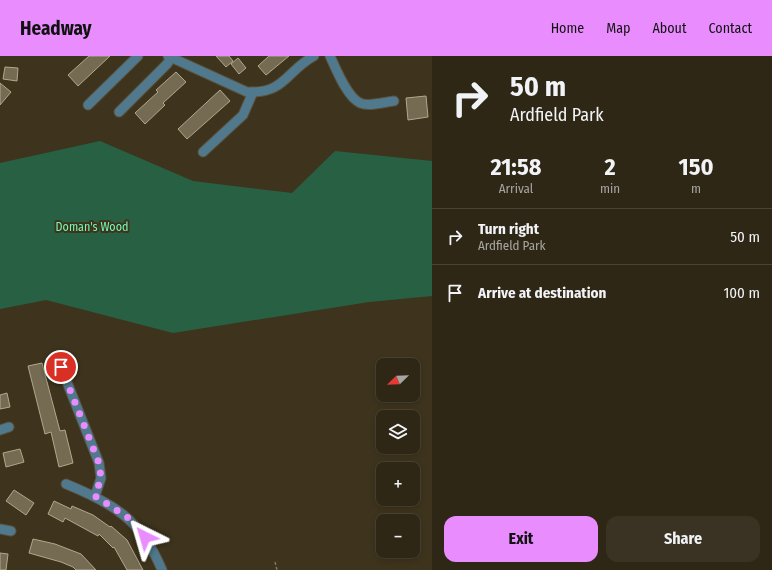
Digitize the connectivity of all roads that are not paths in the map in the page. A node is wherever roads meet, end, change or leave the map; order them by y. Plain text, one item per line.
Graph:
1 (138, 56) edge
2 (314, 56) edge
3 (330, 56) edge
4 (170, 57) edge
5 (253, 92) junction
6 (394, 101) dead end
7 (88, 105) dead end
8 (119, 112) dead end
9 (203, 152) dead end
10 (70, 363) dead end
11 (66, 484) dead end
12 (95, 496) junction
13 (0, 529) edge
14 (11, 531) dead end
15 (162, 570) edge

1 - 7 street
2 - 5 street
3 - 6 street
4 - 5 street
4 - 8 street
5 - 9 street
10 - 12 street
11 - 12 street
12 - 15 street
13 - 14 street

